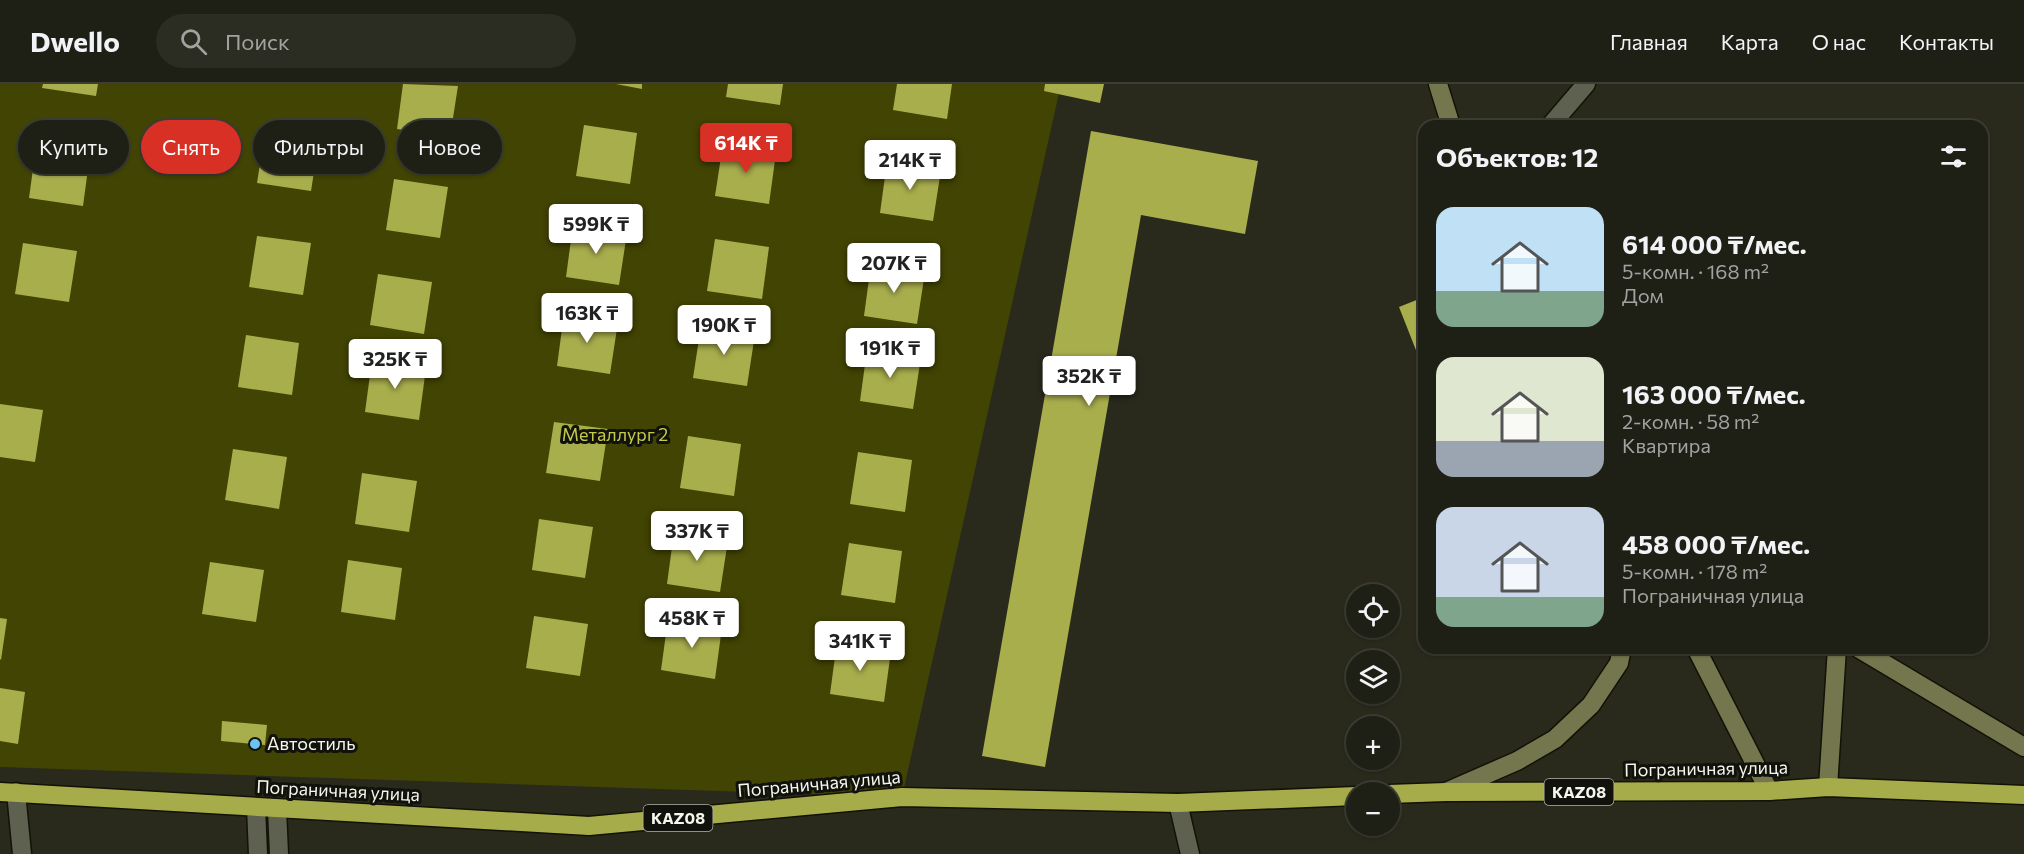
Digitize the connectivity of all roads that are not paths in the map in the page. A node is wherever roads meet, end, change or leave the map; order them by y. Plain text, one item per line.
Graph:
1 (1438, 84) edge
2 (1586, 84) edge
3 (1449, 120) edge
4 (1555, 120) edge
5 (1621, 654) edge
6 (1699, 654) edge
7 (1837, 654) edge
8 (1868, 654) edge
9 (2024, 747) edge
10 (1828, 787) junction
11 (1770, 790) junction
12 (8, 792) edge
13 (1446, 792) junction
14 (1400, 794) edge
15 (2024, 795) edge
16 (1346, 796) edge
17 (1178, 803) junction
18 (256, 807) junction
19 (277, 809) junction
20 (22, 854) edge
21 (258, 854) edge
22 (279, 854) edge
23 (1190, 854) edge

1 - 3 main road
2 - 4 lane
5 - 13 main road
6 - 11 main road
7 - 10 main road
8 - 9 main road
10 - 11 highway, Пограничная улица / KAZ08
10 - 15 highway, Пограничная улица / KAZ08
11 - 13 highway, Пограничная улица / KAZ08
12 - 18 highway, Пограничная улица / KAZ08
12 - 20 lane
13 - 14 highway, Пограничная улица / KAZ08
16 - 17 highway, Пограничная улица / KAZ08
17 - 19 highway, Пограничная улица / KAZ08
17 - 23 lane
18 - 19 highway, Пограничная улица / KAZ08
18 - 21 lane
19 - 22 lane

